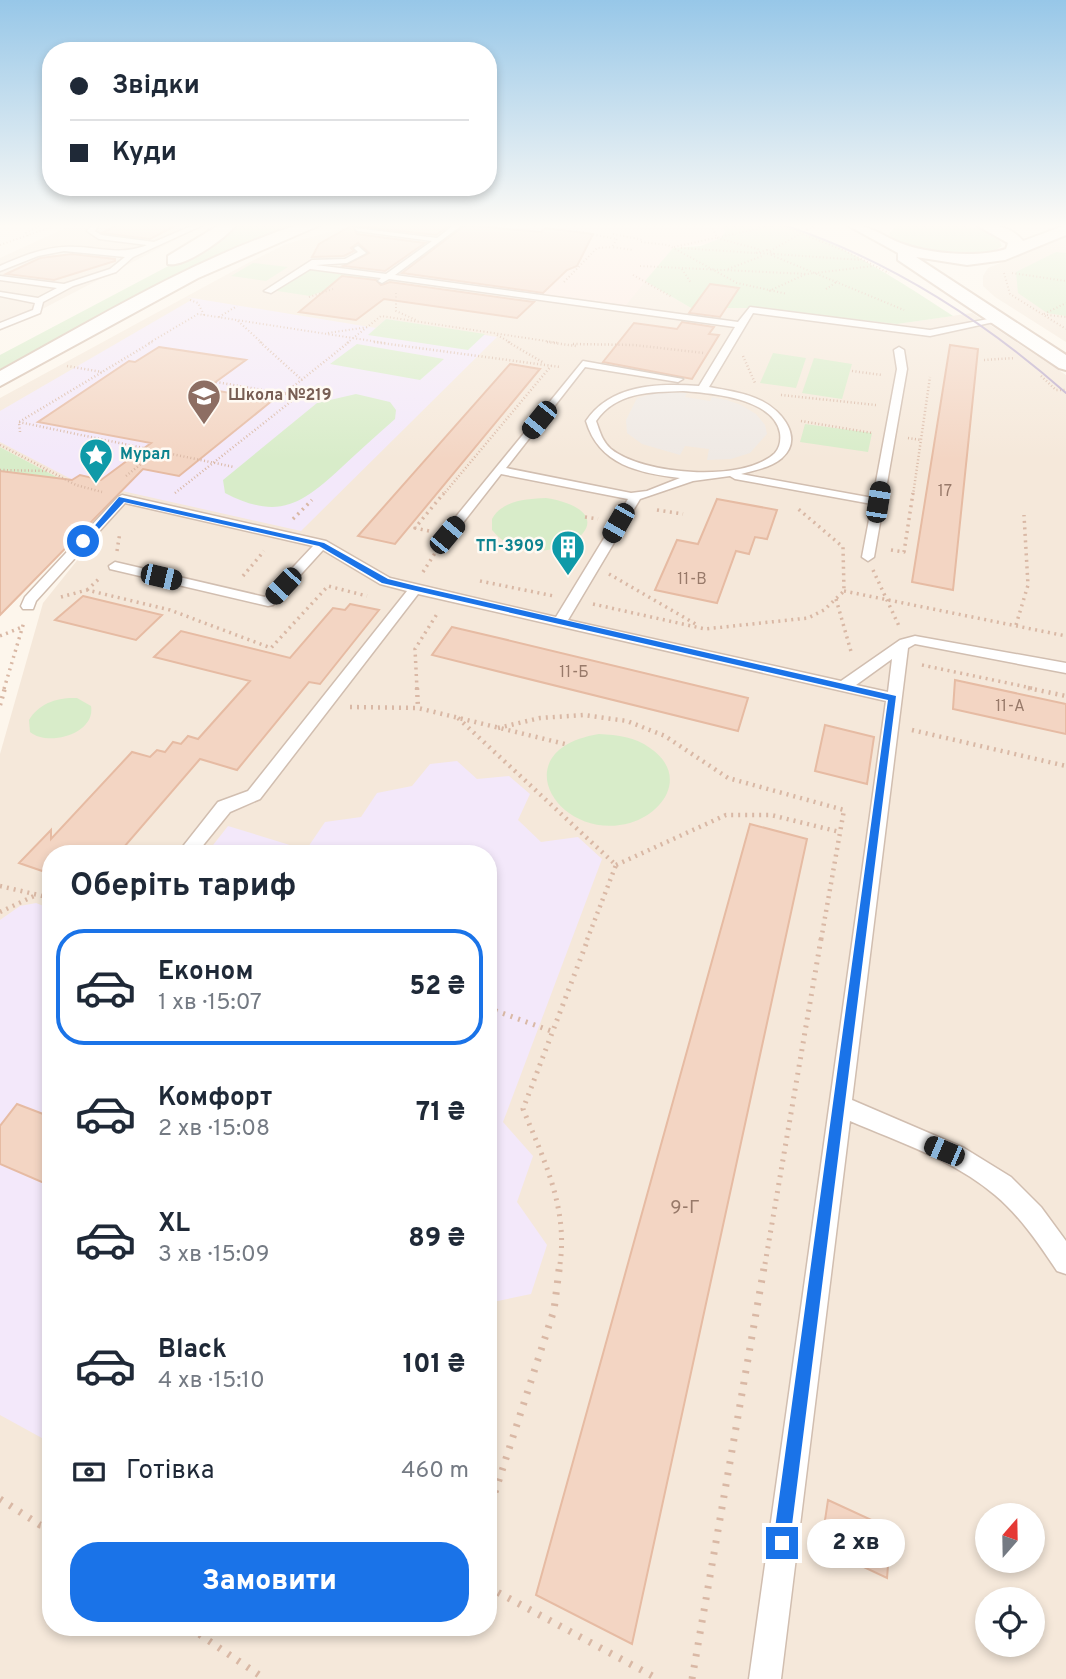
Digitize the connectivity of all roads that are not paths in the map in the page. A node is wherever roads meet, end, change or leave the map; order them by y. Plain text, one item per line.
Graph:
1 (39, 303) edge
2 (142, 303) edge
3 (585, 303) edge
4 (976, 303) edge
5 (998, 303) edge
6 (999, 320) junction
7 (741, 325) junction
8 (0, 326) edge
9 (900, 340) junction
10 (1066, 348) edge
11 (1066, 364) edge
12 (0, 380) edge
13 (704, 386) junction
14 (499, 470) junction
15 (728, 475) junction
16 (698, 477) junction
17 (635, 497) junction
18 (878, 502) junction
19 (447, 535) road end
20 (317, 549) junction
21 (868, 558) road end
22 (115, 566) dead end
23 (415, 589) junction
24 (28, 606) road end
25 (560, 622) junction
26 (901, 646) junction
27 (1066, 668) edge
28 (843, 687) junction
29 (892, 709) junction
30 (193, 845) edge
31 (840, 1106) junction
32 (1066, 1262) edge
33 (765, 1679) edge

1 - 8 lane
2 - 12 main road
3 - 7 lane
4 - 6 main road
5 - 10 main road
6 - 9 lane
6 - 11 main road
7 - 9 lane
7 - 13 lane
9 - 18 lane
13 - 14 lane
13 - 15 lane
13 - 16 lane
14 - 17 lane
14 - 19 lane
15 - 16 lane
15 - 18 lane
16 - 17 lane
17 - 25 lane
18 - 21 lane
20 - 22 lane
20 - 23 lane
20 - 24 lane
23 - 25 lane
23 - 30 lane
25 - 28 lane
26 - 27 lane
26 - 28 lane
26 - 29 lane
28 - 29 lane
29 - 31 lane
31 - 32 lane
31 - 33 lane

